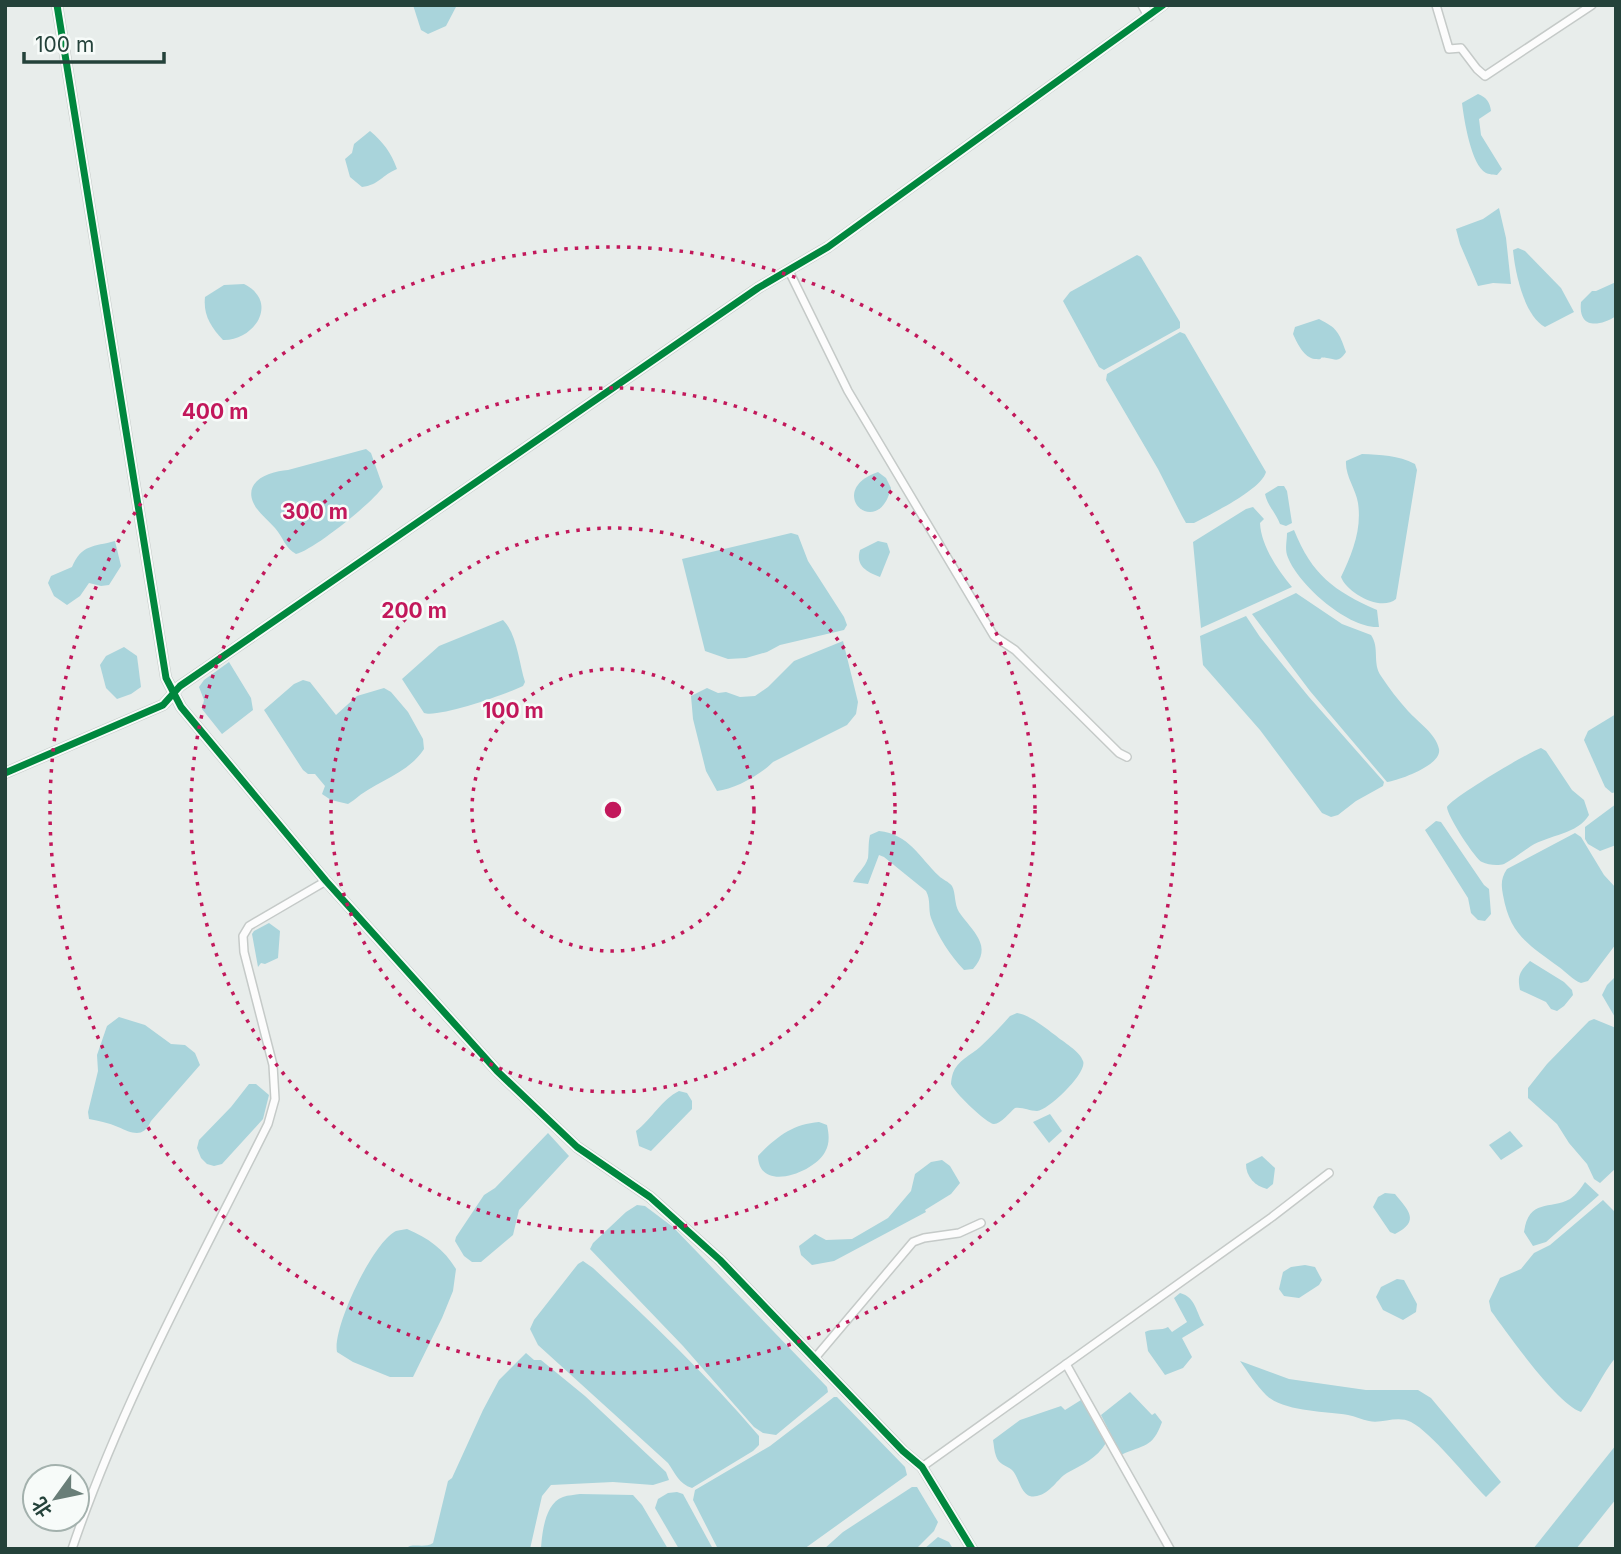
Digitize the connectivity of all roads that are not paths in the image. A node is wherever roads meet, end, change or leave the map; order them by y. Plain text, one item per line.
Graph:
1 (57, 5) edge
2 (1143, 5) edge
3 (1163, 5) edge
4 (1436, 5) edge
5 (1592, 5) edge
6 (1149, 16) junction
7 (789, 271) junction
8 (174, 693) junction
9 (1127, 757) dead end
10 (5, 773) edge
11 (326, 881) junction
12 (1329, 1173) dead end
13 (981, 1223) dead end
14 (815, 1358) junction
15 (1066, 1364) junction
16 (922, 1467) junction
17 (72, 1549) edge
18 (972, 1549) edge
19 (1170, 1549) edge

1 - 8 street
2 - 6 street
3 - 6 street
4 - 5 street
6 - 7 street
7 - 8 street
7 - 9 street
8 - 10 street
8 - 11 street
11 - 14 street
11 - 17 street
12 - 15 street
13 - 14 street
14 - 16 street
15 - 16 street
15 - 19 street
16 - 18 street

